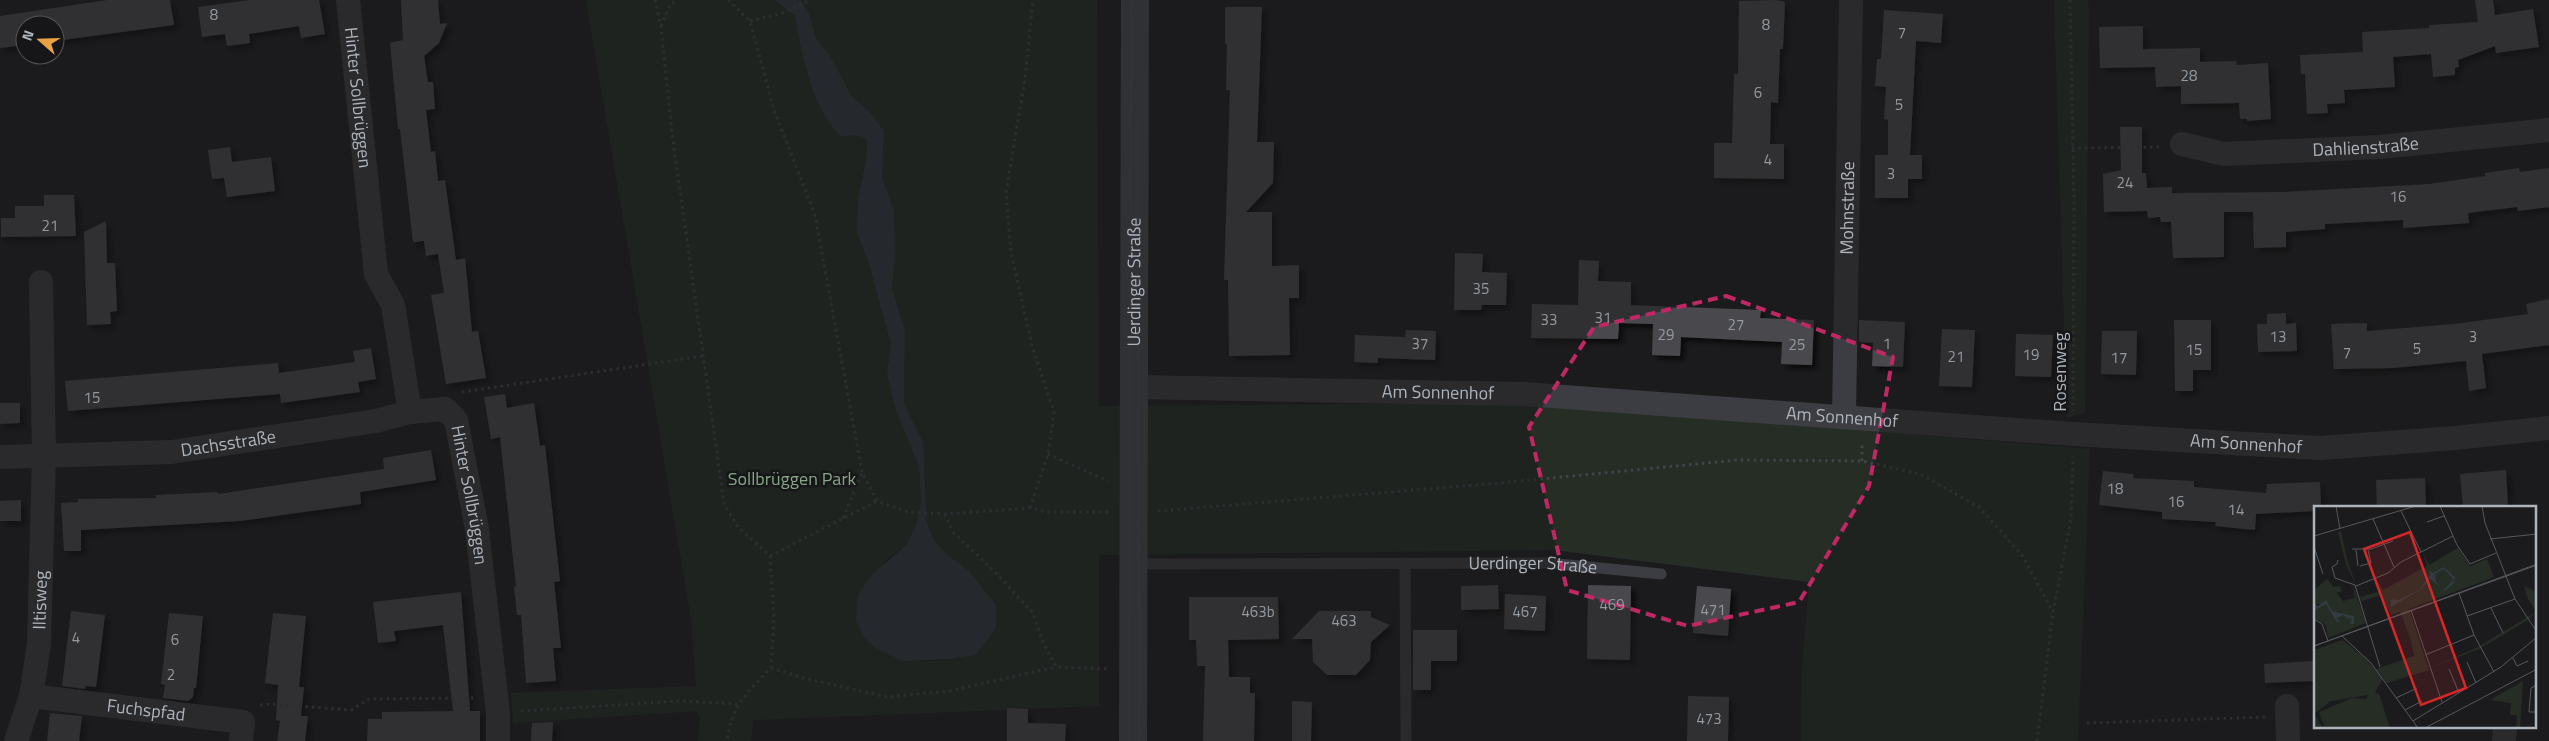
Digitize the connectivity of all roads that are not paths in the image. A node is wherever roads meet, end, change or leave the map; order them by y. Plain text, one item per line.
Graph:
1 (348, 0) edge
2 (1134, 0) edge
3 (1852, 0) edge
4 (2549, 130) edge
5 (2182, 144) road end
6 (41, 282) dead end
7 (1134, 387) junction
8 (419, 411) junction
9 (1844, 416) junction
10 (2549, 428) edge
11 (44, 456) junction
12 (0, 457) edge
13 (1133, 564) junction
14 (1405, 564) junction
15 (1661, 574) dead end
16 (31, 696) junction
17 (2287, 711) road end
18 (2506, 728) edge
19 (242, 731) edge
20 (16, 741) edge
21 (498, 741) edge
22 (1133, 741) edge
23 (1406, 741) edge
24 (2288, 741) edge
25 (2504, 741) edge

1 - 8 street, Hinter Sollbrüggen
2 - 7 main road, Uerdinger Straße
3 - 9 street, Mohnstraße
4 - 5 street, Dahlienstraße
6 - 11 street
7 - 9 street, Am Sonnenhof
7 - 13 main road, Uerdinger Straße
8 - 11 street, Dachsstraße
8 - 21 street, Hinter Sollbrüggen
9 - 10 street, Am Sonnenhof
11 - 12 street, Dachsstraße
11 - 16 street, Iltisweg
13 - 14 lane, Uerdinger Straße
13 - 22 main road, Uerdinger Straße
14 - 15 lane, Uerdinger Straße
14 - 23 lane
16 - 19 street, Fuchspfad
16 - 20 street, Iltisweg
17 - 24 street
18 - 25 street

